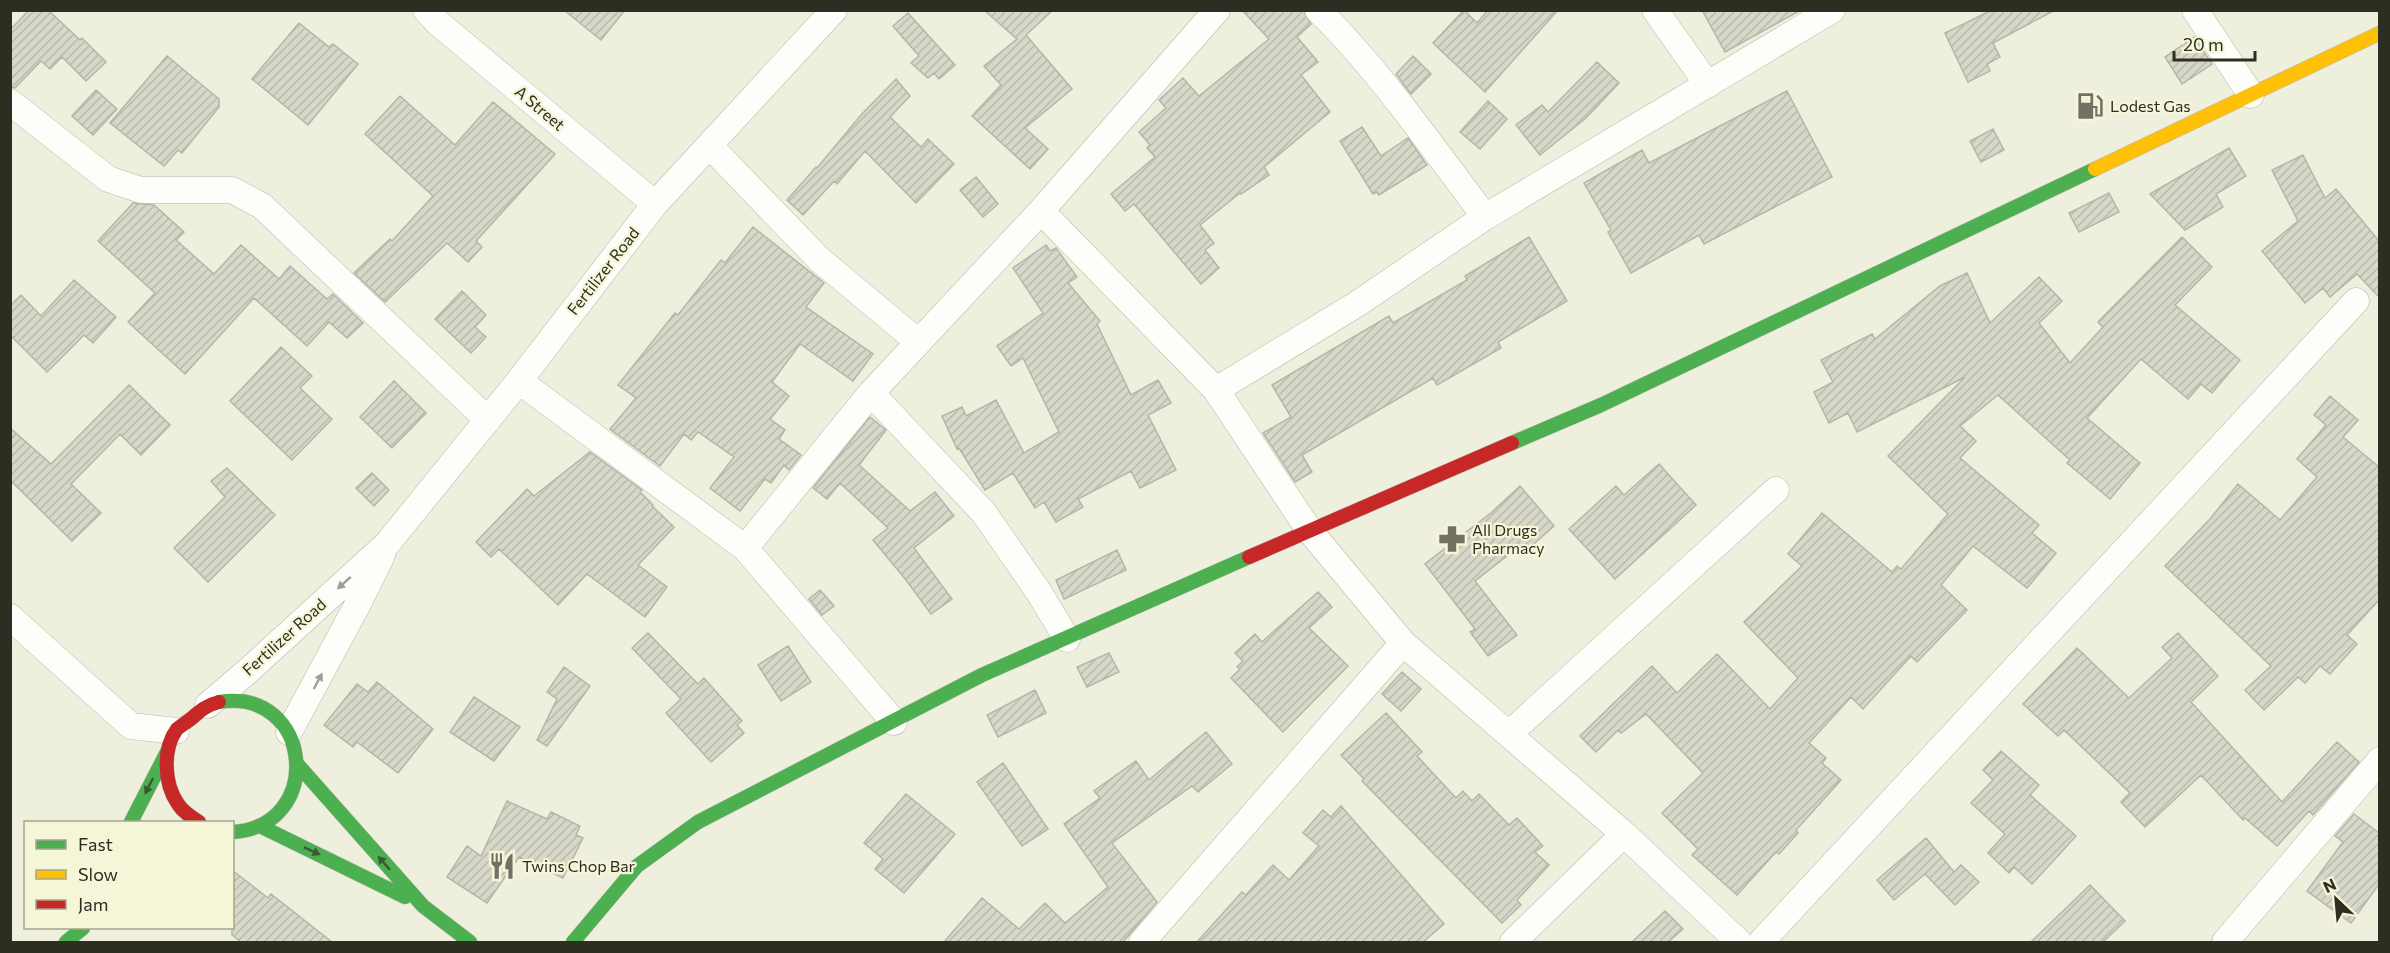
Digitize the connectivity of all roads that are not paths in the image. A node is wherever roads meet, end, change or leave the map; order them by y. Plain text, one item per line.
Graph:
1 (426, 10) edge
2 (834, 10) edge
3 (1217, 10) edge
4 (1318, 10) edge
5 (1655, 10) edge
6 (1832, 10) edge
7 (2195, 10) edge
8 (2379, 33) edge
9 (1708, 85) junction
10 (2251, 94) junction
11 (10, 102) edge
12 (710, 146) junction
13 (655, 204) junction
14 (1041, 212) junction
15 (1485, 217) junction
16 (2356, 301) dead end
17 (917, 341) junction
18 (519, 381) junction
19 (1216, 390) junction
20 (870, 393) junction
21 (488, 420) junction
22 (1776, 490) dead end
23 (1309, 530) junction
24 (387, 544) junction
25 (745, 548) junction
26 (10, 617) edge
27 (1067, 639) junction
28 (1403, 643) junction
29 (208, 705) junction
30 (894, 722) junction
31 (289, 732) junction
32 (1510, 733) junction
33 (172, 740) junction
34 (298, 765) junction
35 (2377, 766) edge
36 (132, 821) edge
37 (198, 821) edge
38 (260, 826) junction
39 (234, 832) edge
40 (1624, 834) junction
41 (423, 906) junction
42 (64, 929) edge
43 (81, 929) edge
44 (54, 942) edge
45 (66, 942) edge
46 (470, 942) edge
47 (573, 942) edge
48 (1142, 942) edge
49 (1512, 942) edge
50 (1738, 942) edge
51 (1761, 942) edge
52 (2225, 942) edge

1 - 13 street, A Street
2 - 12 street, Fertilizer Road
3 - 14 street
4 - 15 street
5 - 9 street
6 - 9 street
7 - 10 street
8 - 10 street
9 - 15 street
10 - 23 street
11 - 21 street
12 - 13 street, Fertilizer Road
12 - 17 street
13 - 18 street, Fertilizer Road
14 - 17 street
14 - 19 street
15 - 19 street
16 - 51 street
17 - 20 street
18 - 21 street, Fertilizer Road
18 - 25 street
19 - 23 street
20 - 25 street
20 - 27 street
21 - 24 street, Fertilizer Road
22 - 32 street
23 - 27 street
23 - 28 street
24 -> 29 street, Fertilizer Road
31 -> 24 street, Fertilizer Road
25 - 30 street
26 - 33 street
27 - 30 street
28 - 32 street
28 - 48 street
29 - 31 street
29 - 33 street
30 - 47 street
31 - 34 street
32 - 40 street
33 -> 36 street
33 - 37 street
34 - 38 street
41 -> 34 street
35 - 52 street
38 - 39 street
38 -> 41 street
40 - 49 street
40 - 50 street
41 - 46 street
42 - 44 street
43 - 45 street

